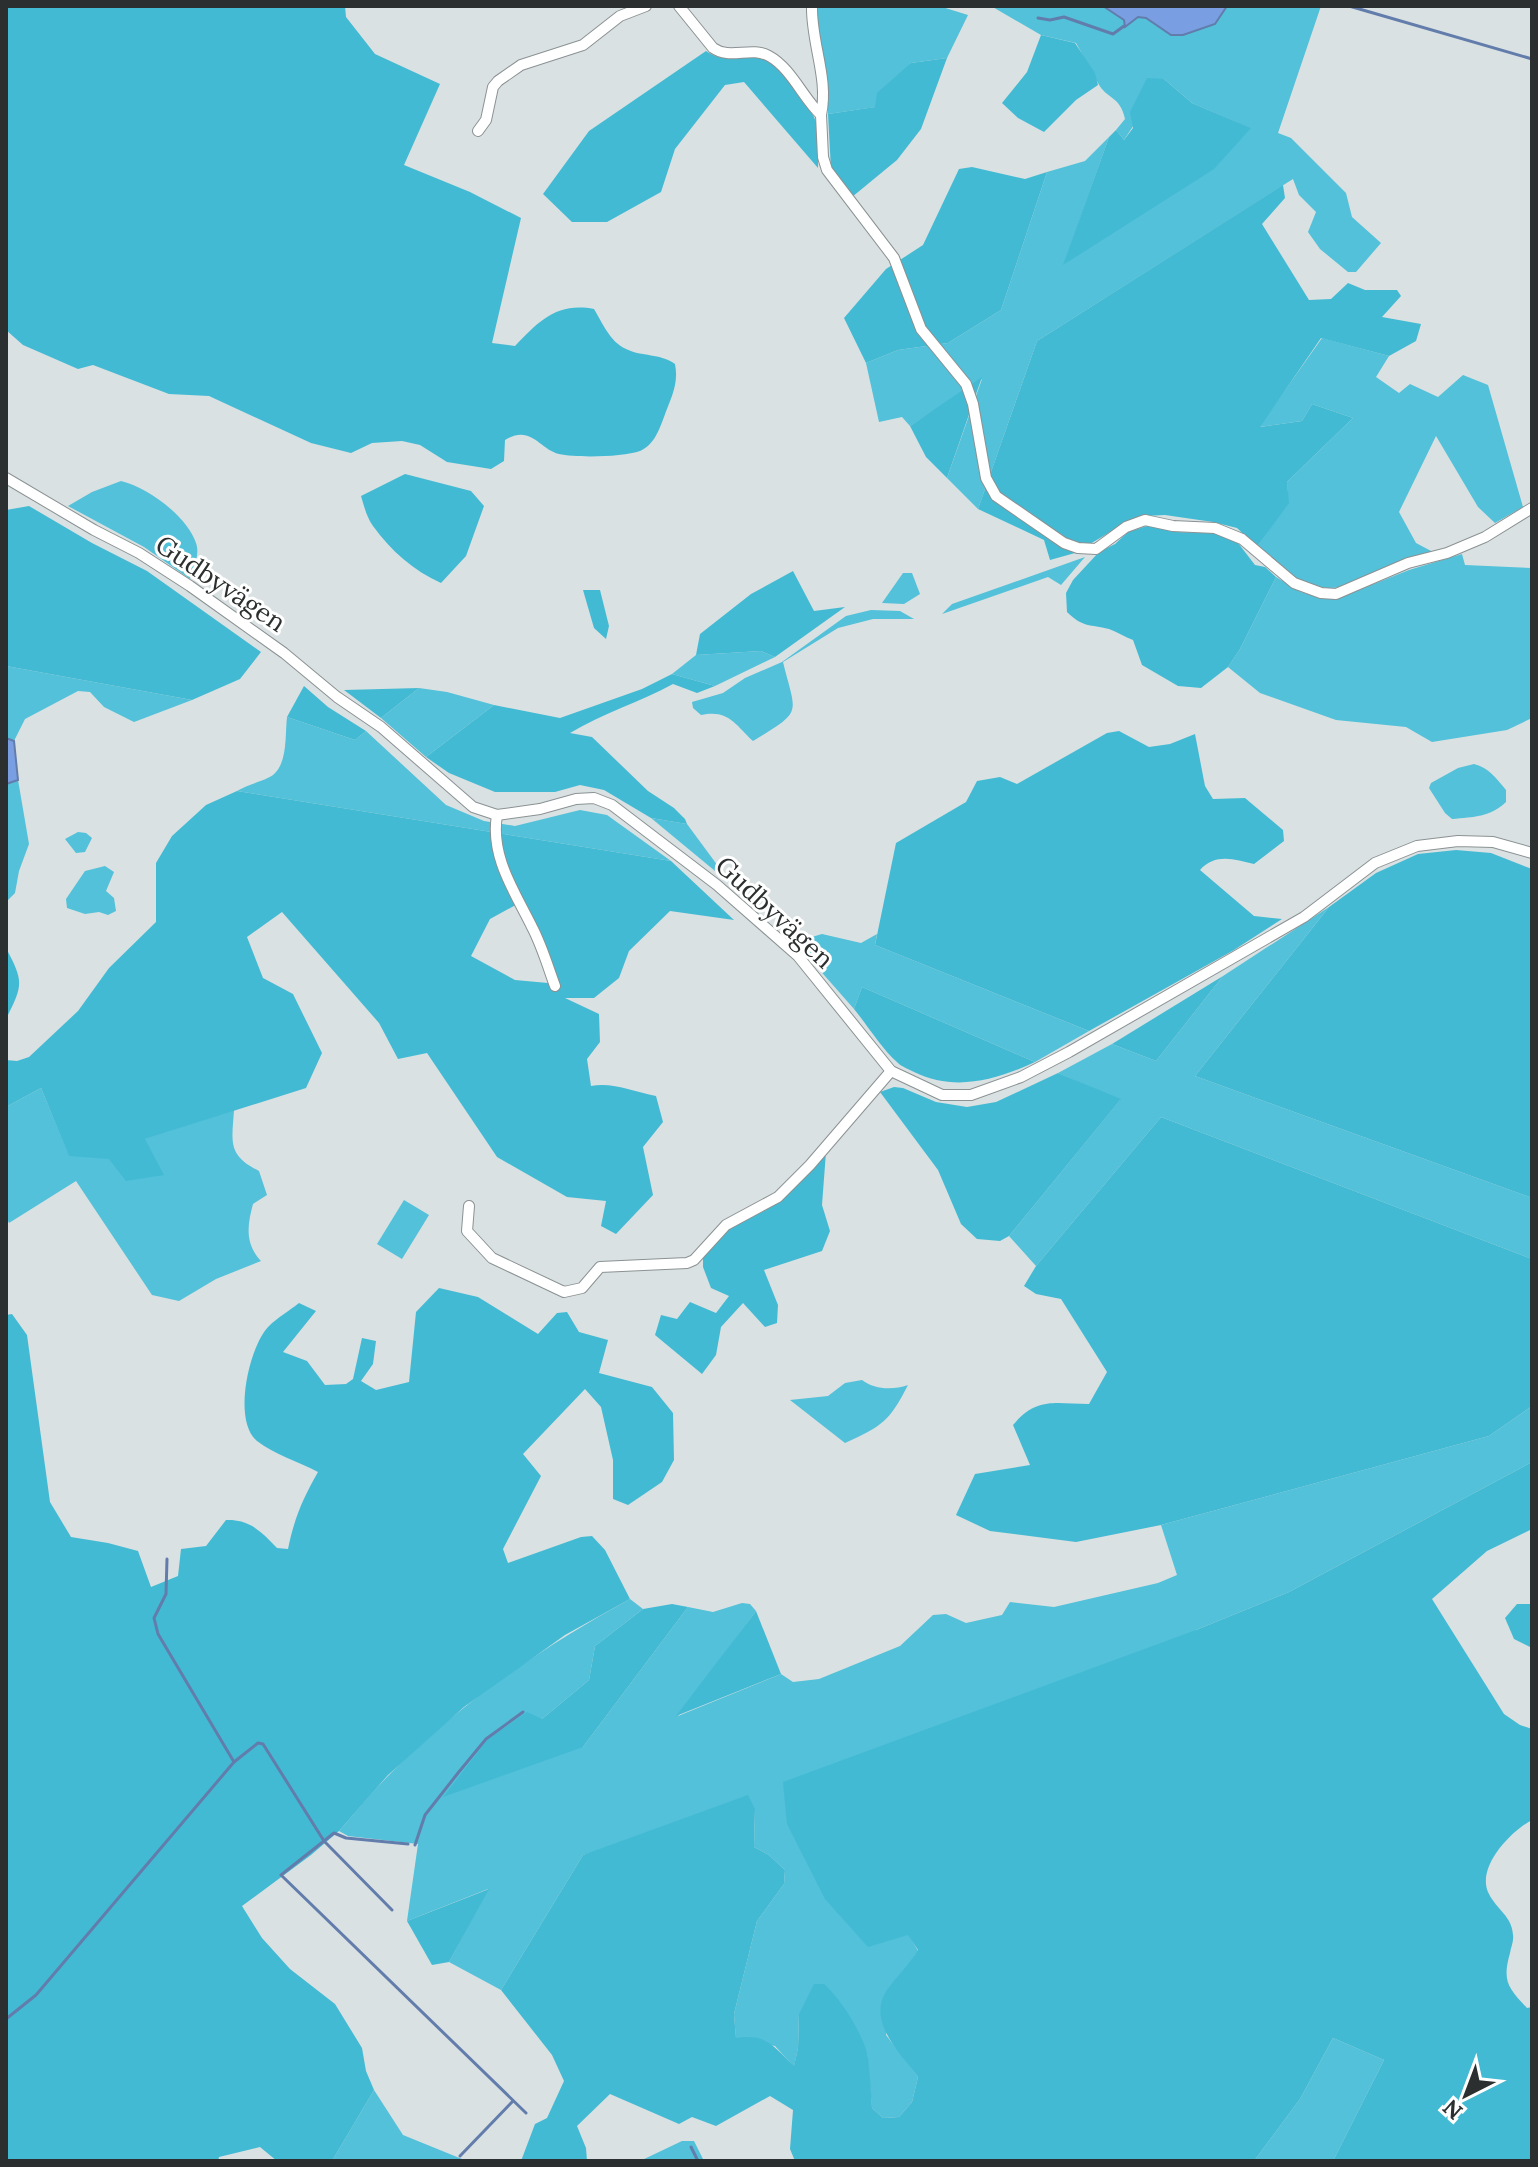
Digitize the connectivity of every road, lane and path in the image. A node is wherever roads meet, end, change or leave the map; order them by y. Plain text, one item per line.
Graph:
1 (646, 6) edge
2 (679, 6) edge
3 (812, 6) edge
4 (821, 115) junction
5 (478, 131) dead end
6 (6, 478) edge
7 (1532, 508) edge
8 (497, 815) junction
9 (1532, 853) edge
10 (555, 986) dead end
11 (891, 1071) junction
12 (469, 1206) dead end

1 - 5 street
2 - 4 street
3 - 4 street
4 - 7 street
6 - 8 street, Gudbyvägen
8 - 10 street
8 - 11 street, Gudbyvägen
9 - 11 street, Gudbyvägen
11 - 12 street

